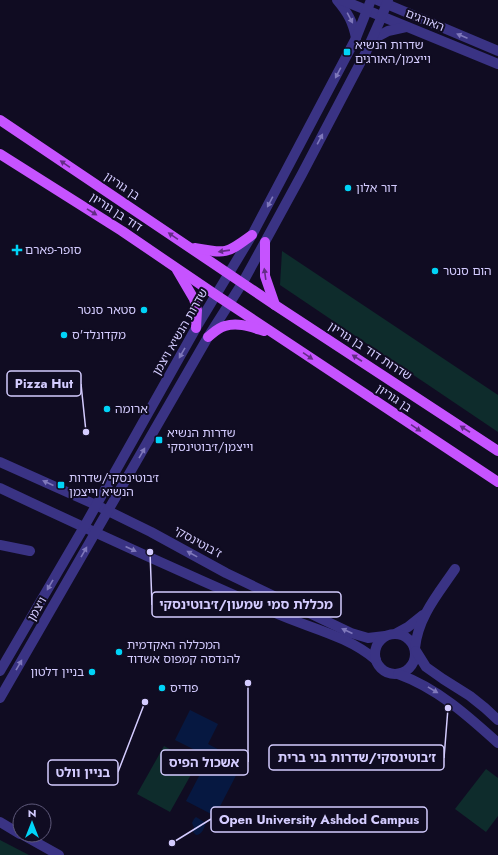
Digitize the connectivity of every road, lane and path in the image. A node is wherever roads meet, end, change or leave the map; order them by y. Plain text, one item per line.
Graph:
1 (338, 0) edge
2 (342, 0) edge
3 (371, 0) edge
4 (384, 1) edge
5 (368, 10) junction
6 (382, 16) junction
7 (406, 27) junction
8 (356, 38) junction
9 (373, 39) junction
10 (498, 51) edge
11 (498, 64) edge
12 (0, 120) edge
13 (0, 154) edge
14 (252, 235) junction
15 (265, 242) junction
16 (191, 247) junction
17 (175, 266) junction
18 (229, 273) junction
19 (243, 282) junction
20 (216, 295) junction
21 (229, 304) junction
22 (275, 305) junction
23 (196, 328) junction
24 (276, 335) junction
25 (208, 337) junction
26 (498, 451) edge
27 (0, 462) edge
28 (498, 482) edge
29 (0, 488) edge
30 (96, 505) junction
31 (108, 511) junction
32 (84, 527) junction
33 (96, 533) junction
34 (0, 545) edge
35 (30, 551) dead end
36 (455, 569) dead end
37 (426, 612) junction
38 (397, 633) junction
39 (385, 636) junction
40 (415, 649) junction
41 (376, 660) junction
42 (0, 671) edge
43 (398, 674) junction
44 (0, 698) edge
45 (498, 720) edge
46 (498, 743) edge
47 (0, 822) edge
48 (12, 829) edge
49 (37, 843) edge
50 (59, 855) edge

1 -> 8 street
2 - 5 street, האורגים
3 - 5 street, שדרות הנשיא ויצמן
4 - 6 street
10 -> 4 street, האורגים
5 - 6 street, האורגים
5 - 8 street, שדרות הנשיא ויצמן
6 - 7 street, האורגים
6 - 9 street
7 - 9 street
7 - 11 street, האורגים
8 -> 14 street, שדרות הנשיא ויצמן
15 -> 9 street
16 -> 12 main road, בן גוריון
13 -> 17 main road, דוד בן גוריון
14 -> 16 main road
14 - 18 street, שדרות הנשיא ויצמן
15 - 19 street
22 -> 15 main road
16 - 18 main road, בן גוריון
17 - 20 main road, דוד בן גוריון
17 - 23 main road
18 - 19 main road, שדרות דוד בן גוריון
18 - 20 street, שדרות הנשיא ויצמן
19 - 21 street
19 - 22 main road, שדרות דוד בן גוריון
20 - 21 main road
20 - 23 street, שדרות הנשיא ויצמן
21 - 24 main road
21 - 25 street
26 -> 22 main road, שדרות דוד בן גוריון
23 -> 30 street, שדרות הנשיא ויצמן
24 - 25 main road
24 -> 28 main road, בן גוריון
31 -> 25 street
30 -> 27 street, ז'בוטינסקי
29 - 32 street
30 - 31 street, ז'בוטינסקי
30 - 32 street, שדרות הנשיא ויצמן
31 - 33 street
39 -> 31 street, ז'בוטינסקי
32 - 33 street
32 -> 42 street, שדרות הנשיא ויצמן
33 -> 41 street
44 -> 33 street, ויצמן
34 - 35 street
36 - 37 street
37 - 38 street
37 - 40 street
38 - 39 street
38 - 40 street
39 - 41 street
40 - 43 street
40 - 45 street
41 - 43 street
43 -> 46 street
47 - 48 street
49 - 50 street

